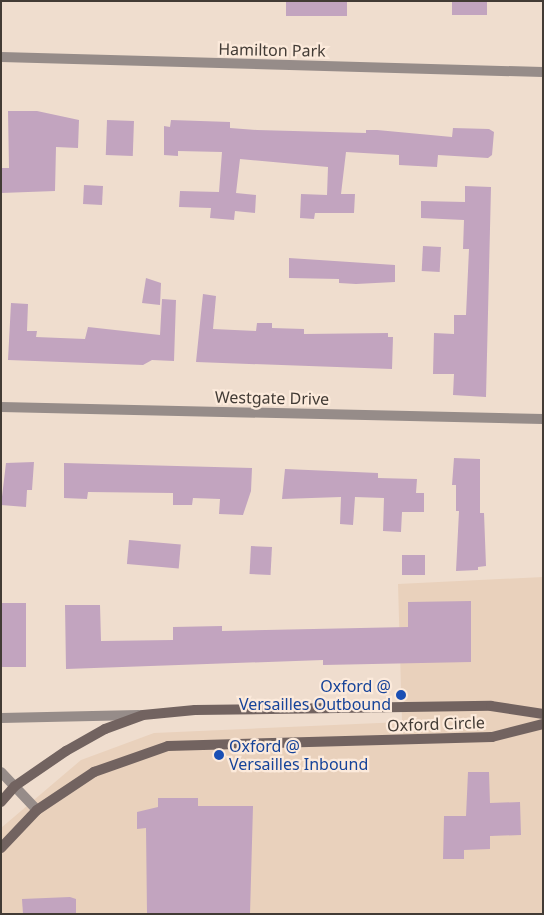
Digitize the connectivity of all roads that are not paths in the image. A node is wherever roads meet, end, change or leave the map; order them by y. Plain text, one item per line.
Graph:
1 (1, 58) edge
2 (543, 72) edge
3 (1, 407) edge
4 (543, 419) edge
5 (543, 714) edge
6 (143, 715) junction
7 (1, 718) edge
8 (543, 724) edge
9 (1, 772) edge
10 (15, 786) junction
11 (1, 802) edge
12 (37, 810) junction
13 (1, 848) edge

1 - 2 street, Hamilton Park
3 - 4 street, Westgate Drive
5 - 6 street, Oxford Circle
6 - 7 street
6 - 10 street, Oxford Circle
8 - 12 street, Oxford Circle
9 - 10 street
10 - 11 street, Oxford Circle
10 - 12 street
12 - 13 street, Oxford Circle

